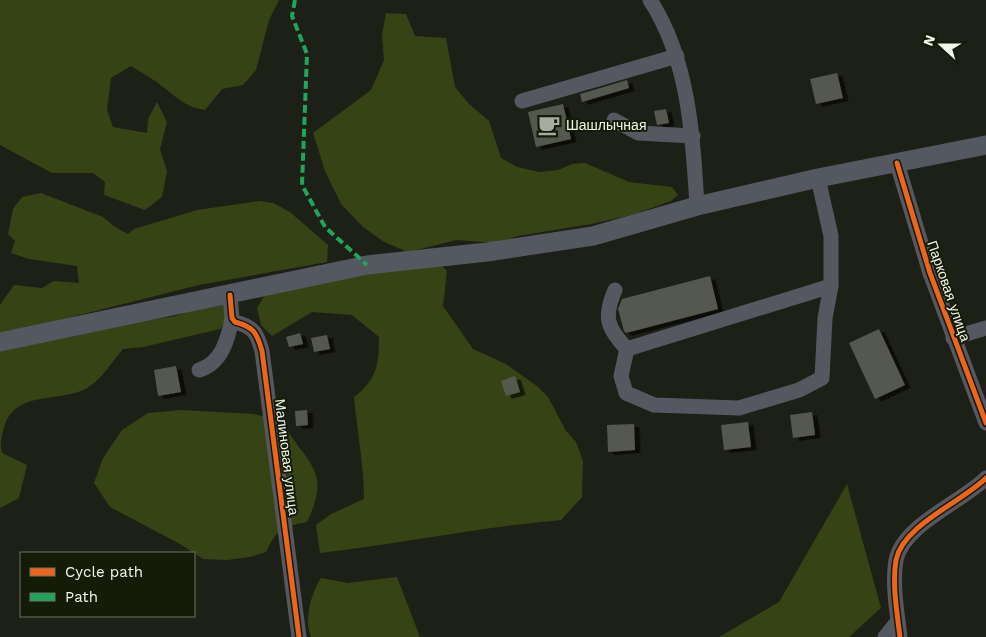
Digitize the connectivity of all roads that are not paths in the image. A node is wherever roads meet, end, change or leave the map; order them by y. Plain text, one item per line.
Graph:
1 (650, 0) edge
2 (677, 56) junction
3 (522, 101) dead end
4 (614, 120) dead end
5 (693, 136) junction
6 (986, 145) edge
7 (897, 163) junction
8 (818, 178) junction
9 (697, 206) junction
10 (831, 286) junction
11 (615, 290) dead end
12 (230, 295) junction
13 (232, 318) junction
14 (986, 328) edge
15 (953, 338) junction
16 (0, 342) edge
17 (627, 349) junction
18 (199, 370) dead end
19 (986, 424) edge
20 (986, 478) edge
21 (898, 621) junction
22 (299, 637) edge
23 (885, 637) edge
24 (900, 637) edge

1 - 2 street
2 - 3 street
2 - 5 street
4 - 5 street
5 - 9 street
6 - 7 main road
7 - 8 main road
7 - 15 street, Парковая улица
8 - 9 main road
8 - 10 street
9 - 12 main road
10 - 17 street
10 - 17 street
11 - 17 street
12 - 13 street
12 - 16 main road
13 - 18 street
13 - 22 street, Малиновая улица
14 - 15 street
15 - 19 street, Парковая улица
20 - 21 street
21 - 23 street
21 - 24 street

